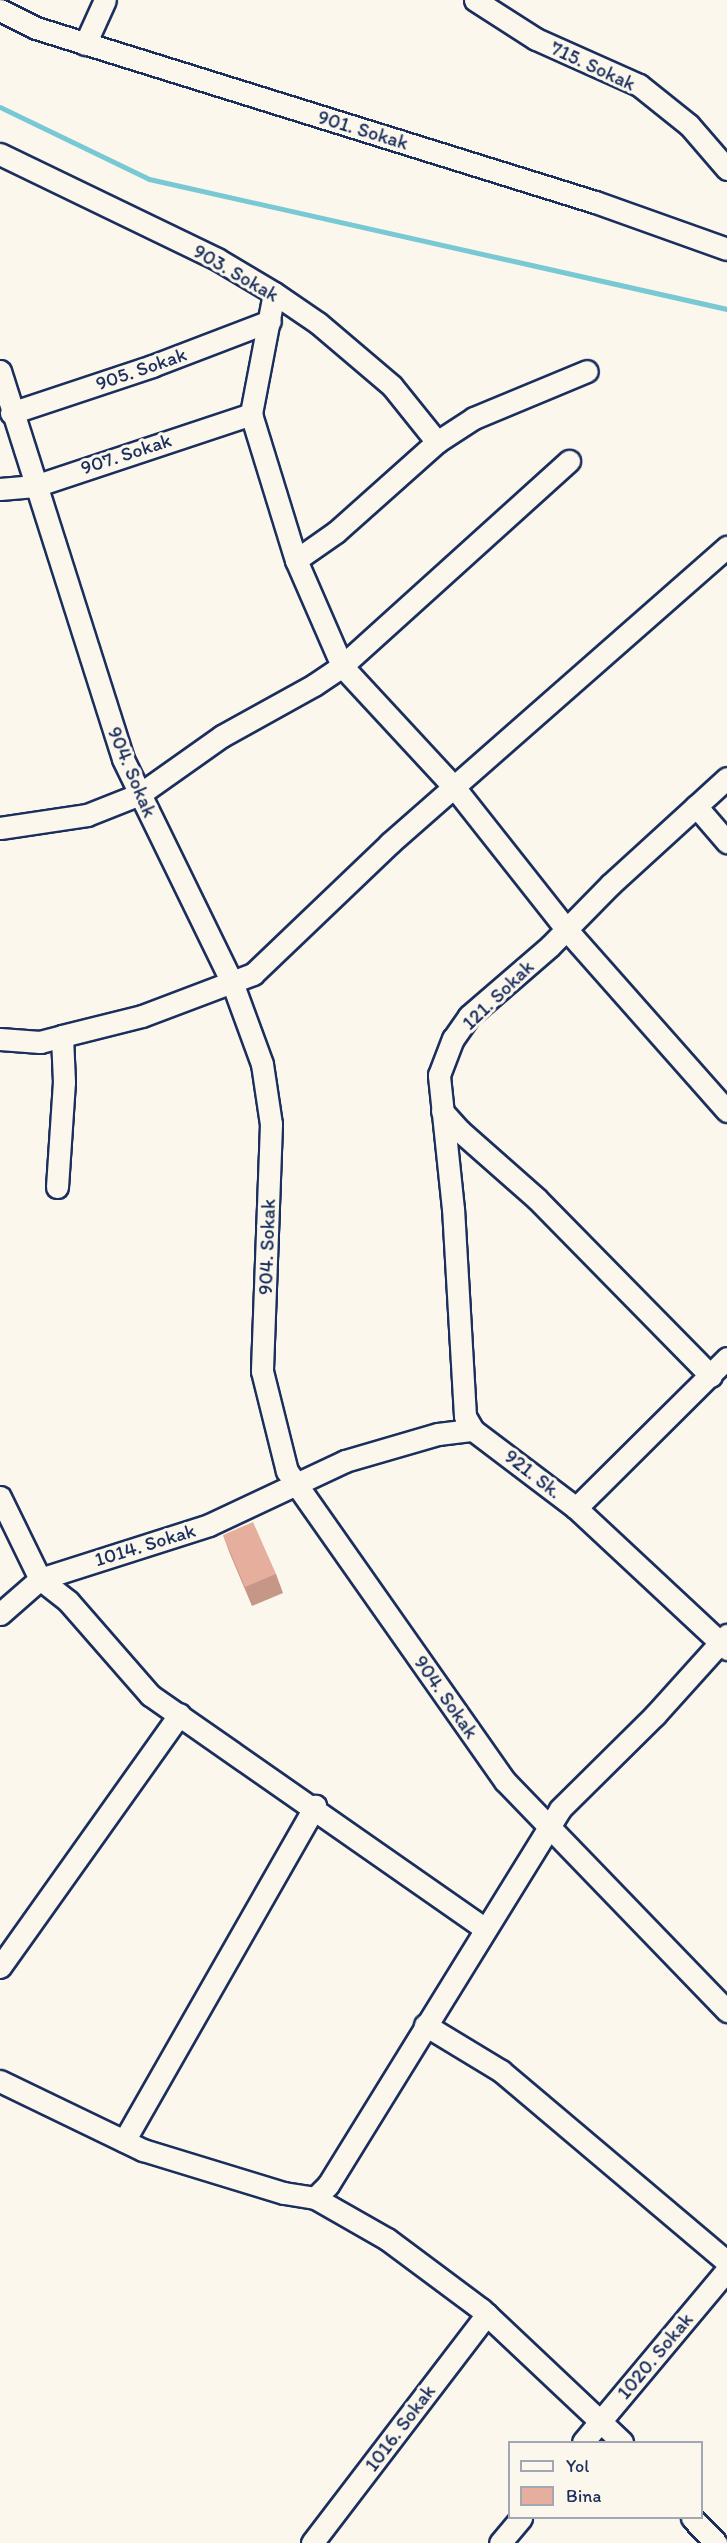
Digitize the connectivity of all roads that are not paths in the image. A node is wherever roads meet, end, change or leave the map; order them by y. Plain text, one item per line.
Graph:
1 (105, 0) edge
2 (475, 0) edge
3 (0, 10) edge
4 (85, 44) junction
5 (0, 154) edge
6 (727, 169) edge
7 (727, 249) edge
8 (274, 293) junction
9 (270, 321) junction
10 (0, 371) edge
11 (587, 371) dead end
12 (11, 413) junction
13 (251, 414) junction
14 (437, 442) junction
15 (569, 461) dead end
16 (34, 486) junction
17 (0, 489) edge
18 (727, 547) edge
19 (296, 560) junction
20 (342, 666) junction
21 (727, 778) edge
22 (454, 787) junction
23 (140, 794) junction
24 (696, 806) junction
25 (0, 828) edge
26 (727, 843) edge
27 (566, 929) junction
28 (232, 982) junction
29 (62, 1036) junction
30 (0, 1039) edge
31 (442, 1111) junction
32 (727, 1111) edge
33 (57, 1187) dead end
34 (727, 1358) edge
35 (711, 1376) junction
36 (473, 1430) junction
37 (297, 1485) junction
38 (0, 1497) edge
39 (576, 1508) junction
40 (40, 1579) junction
41 (0, 1614) edge
42 (725, 1642) edge
43 (180, 1714) junction
44 (315, 1806) junction
45 (548, 1828) junction
46 (485, 1929) junction
47 (0, 1966) edge
48 (727, 2012) edge
49 (425, 2025) junction
50 (0, 2081) edge
51 (124, 2141) junction
52 (315, 2198) junction
53 (727, 2262) edge
54 (727, 2270) edge
55 (487, 2314) junction
56 (602, 2421) junction
57 (585, 2441) edge
58 (621, 2441) edge
59 (519, 2519) edge
60 (694, 2519) edge
61 (727, 2534) edge
62 (312, 2543) edge
63 (500, 2543) edge
64 (718, 2543) edge

1 - 4 street
2 - 6 street, 715. Sokak
3 - 4 street, 901. Sokak
4 - 7 street, 901. Sokak
5 - 8 street, 903. Sokak
8 - 9 street
8 - 14 street, 903. Sokak
9 - 12 street, 905. Sokak
9 - 13 street
10 - 12 street, 904. Sokak
11 - 14 street
12 - 16 street, 904. Sokak
13 - 16 street, 907. Sokak
13 - 19 street
14 - 19 street
15 - 20 street
16 - 17 street, 907. Sokak
16 - 23 street, 904. Sokak
18 - 22 street
19 - 20 street
20 - 22 street
20 - 23 street
21 - 24 street, 121. Sokak
22 - 27 street
22 - 28 street
23 - 25 street
23 - 28 street, 904. Sokak
24 - 26 street
24 - 27 street, 121. Sokak
27 - 31 street, 121. Sokak
27 - 32 street
28 - 29 street
28 - 37 street, 904. Sokak
29 - 30 street
29 - 33 street
31 - 35 street
31 - 36 street, 121. Sokak
34 - 35 street
35 - 39 street
36 - 37 street
36 - 39 street, 921. Sk.
37 - 40 street, 1014. Sokak
37 - 45 street, 904. Sokak
38 - 40 street
39 - 42 street, 921. Sk.
40 - 41 street, 1014. Sokak
40 - 43 street
42 - 45 street
43 - 44 street
43 - 47 street
44 - 46 street
44 - 51 street
45 - 46 street
45 - 48 street, 904. Sokak
46 - 49 street
49 - 52 street
49 - 53 street
50 - 51 street
51 - 52 street
52 - 55 street
54 - 56 street, 1020. Sokak
55 - 56 street
55 - 62 street, 1016. Sokak
56 - 57 street, 1020. Sokak
56 - 58 street
59 - 63 street
60 - 64 street
61 - 64 street

